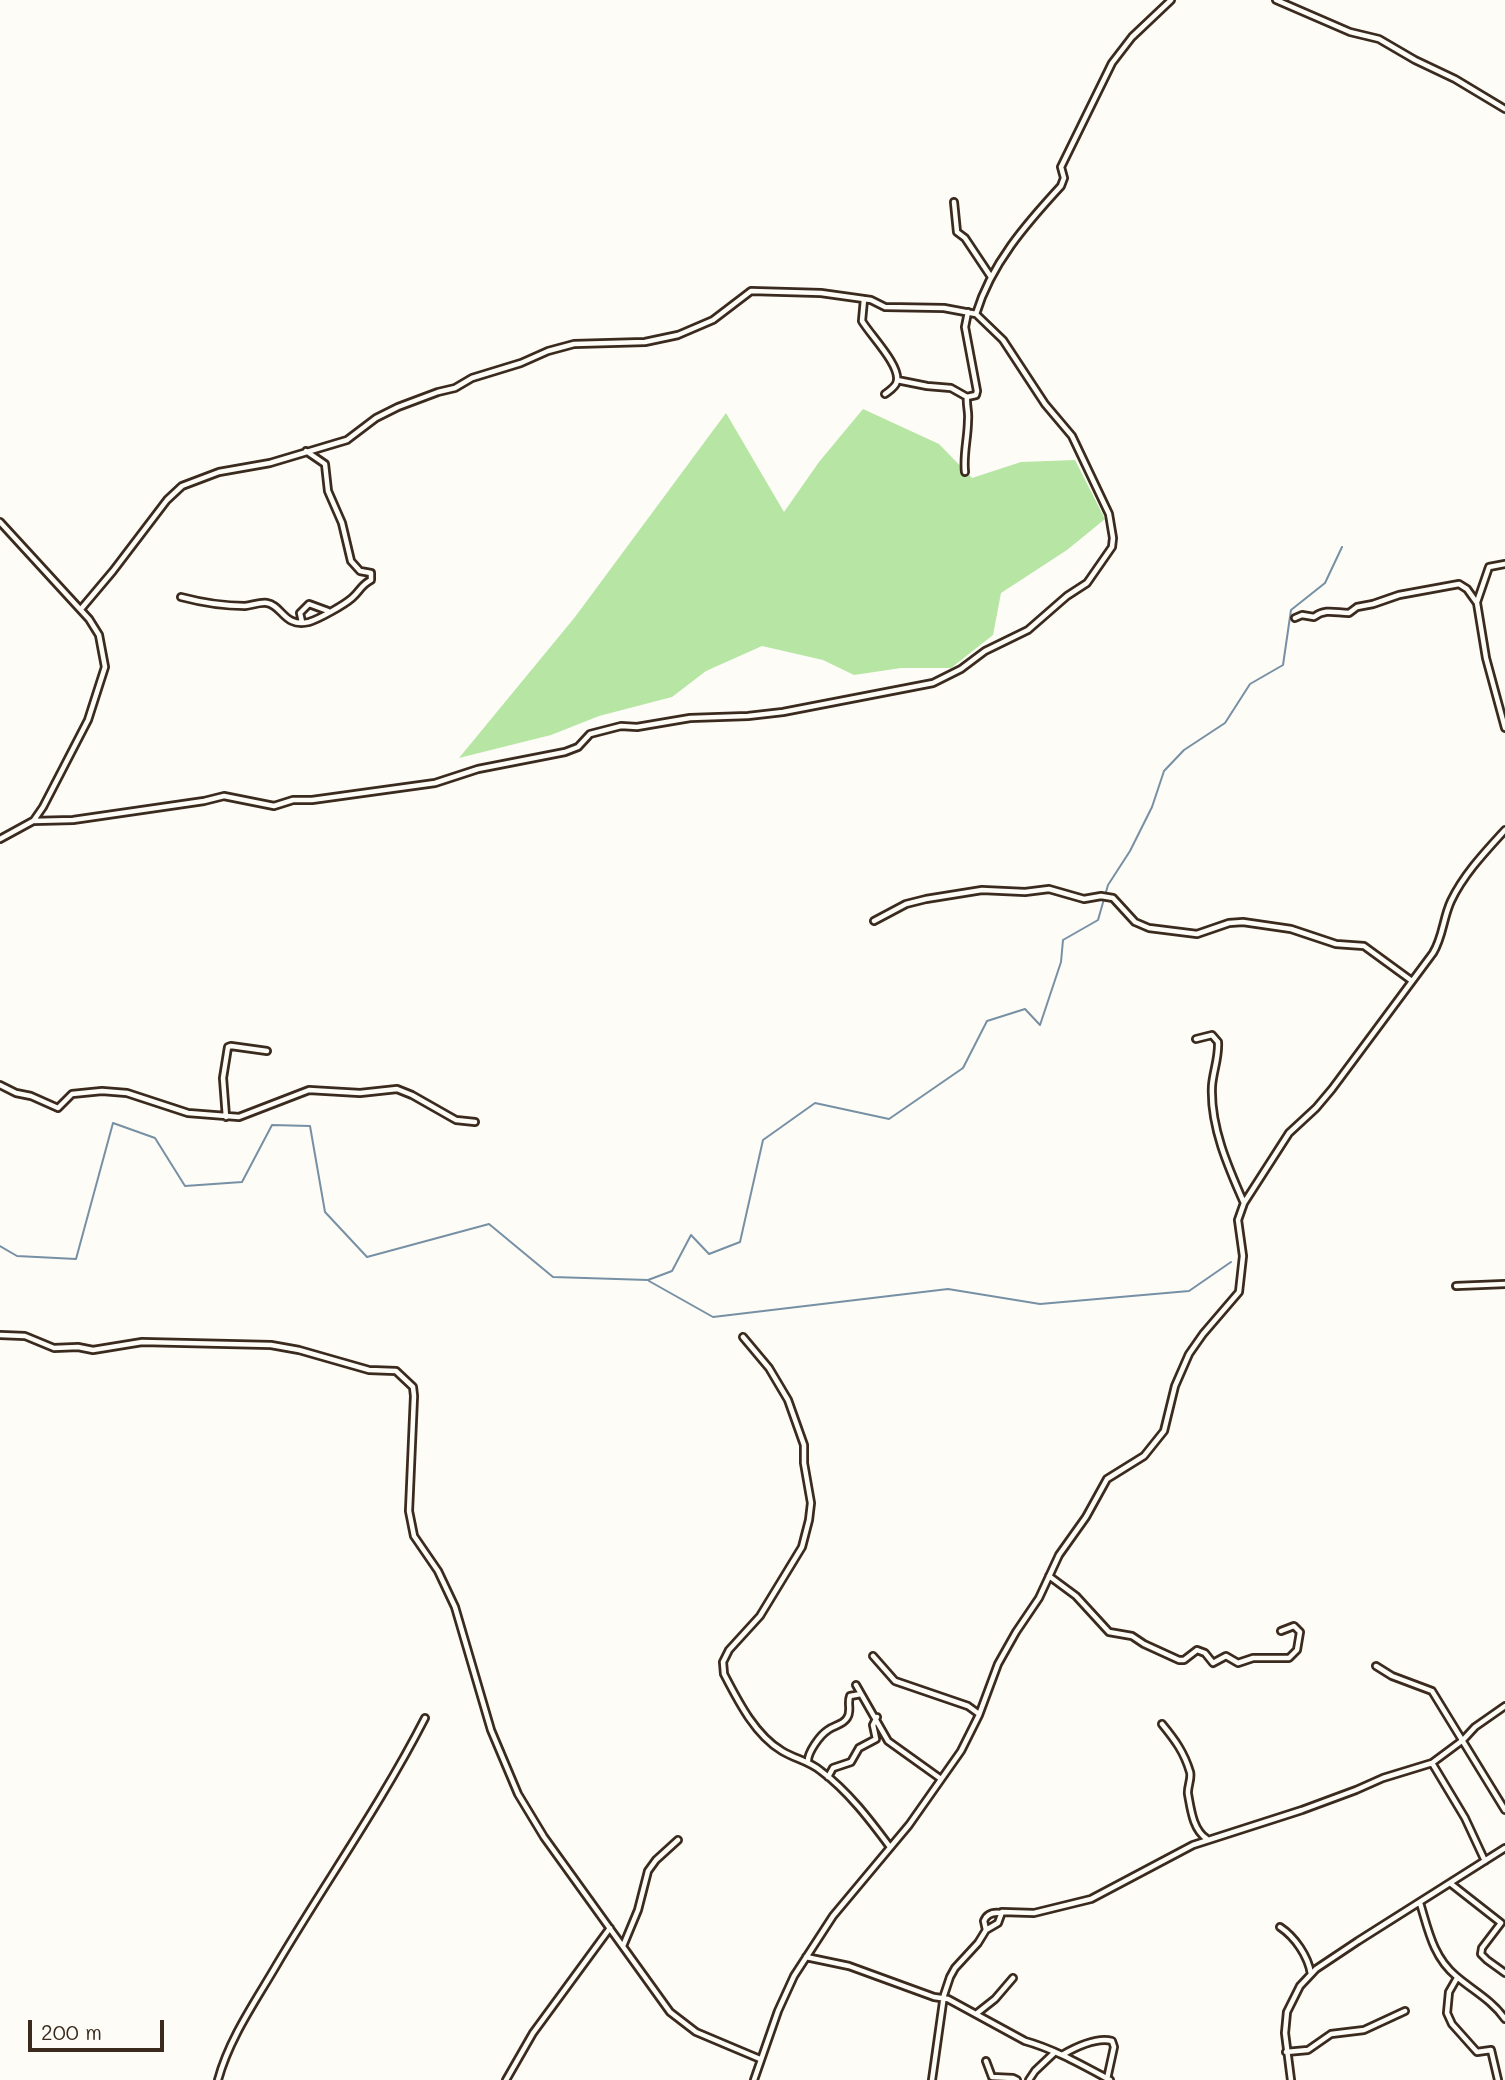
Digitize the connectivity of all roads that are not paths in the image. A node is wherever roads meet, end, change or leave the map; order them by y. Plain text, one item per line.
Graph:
1 (1171, 0) edge
2 (1276, 0) edge
3 (1505, 109) edge
4 (954, 202) dead end
5 (990, 276) junction
6 (864, 299) junction
7 (968, 312) junction
8 (976, 314) junction
9 (897, 380) junction
10 (885, 394) dead end
11 (967, 397) junction
12 (306, 451) junction
13 (965, 472) dead end
14 (0, 522) edge
15 (1505, 564) edge
16 (181, 597) dead end
17 (1476, 603) junction
18 (81, 609) junction
19 (328, 611) junction
20 (1295, 618) dead end
21 (302, 623) junction
22 (1505, 727) edge
23 (33, 821) junction
24 (1505, 830) edge
25 (1, 837) edge
26 (874, 921) dead end
27 (1412, 981) junction
28 (1196, 1039) dead end
29 (267, 1051) dead end
30 (0, 1085) edge
31 (226, 1117) junction
32 (475, 1122) dead end
33 (1244, 1203) junction
34 (1505, 1284) edge
35 (1456, 1286) dead end
36 (0, 1335) edge
37 (743, 1337) dead end
38 (1049, 1576) junction
39 (1281, 1631) dead end
40 (873, 1657) dead end
41 (1376, 1666) dead end
42 (856, 1685) dead end
43 (861, 1694) junction
44 (1505, 1706) edge
45 (979, 1715) junction
46 (877, 1717) junction
47 (425, 1718) dead end
48 (1162, 1724) dead end
49 (1463, 1741) junction
50 (808, 1762) junction
51 (1432, 1763) junction
52 (828, 1777) junction
53 (941, 1779) junction
54 (1505, 1810) edge
55 (1208, 1839) junction
56 (678, 1840) dead end
57 (890, 1847) junction
58 (1505, 1848) edge
59 (1485, 1861) junction
60 (1450, 1883) junction
61 (1420, 1902) junction
62 (1001, 1913) junction
63 (1280, 1927) dead end
64 (610, 1928) junction
65 (1503, 1928) edge
66 (986, 1930) junction
67 (623, 1946) junction
68 (806, 1957) junction
69 (1505, 1973) edge
70 (1311, 1975) junction
71 (1013, 1978) dead end
72 (1457, 1978) junction
73 (944, 1998) junction
74 (958, 2005) junction
75 (944, 2009) junction
76 (1405, 2011) dead end
77 (976, 2014) junction
78 (1505, 2019) edge
79 (1286, 2052) junction
80 (1054, 2053) junction
81 (1062, 2055) junction
82 (760, 2059) junction
83 (986, 2061) dead end
84 (1108, 2079) edge
85 (218, 2080) edge
86 (506, 2080) edge
87 (754, 2080) edge
88 (932, 2080) edge
89 (1017, 2080) edge
90 (1028, 2080) edge
91 (1291, 2080) edge
92 (1499, 2080) edge

1 - 5 street
2 - 3 street
4 - 5 street
5 - 8 street
6 - 7 street
6 - 9 street
6 - 12 street
7 - 8 street
7 - 11 street
8 - 23 street
9 - 10 street
9 - 11 street
11 - 13 street
12 - 18 street
12 - 19 street
14 - 18 street
15 - 17 street
16 - 21 street
17 - 20 street
17 - 22 street
18 - 23 street
19 - 21 street
19 - 21 street
23 - 25 street
24 - 27 street
26 - 27 street
27 - 33 street
28 - 33 street
29 - 31 street
30 - 31 street
31 - 32 street
33 - 38 street
34 - 35 street
36 - 64 street
37 - 50 street
38 - 39 street
38 - 45 street
40 - 45 street
41 - 49 street
42 - 43 street
43 - 46 street
43 - 50 street
44 - 49 street
45 - 53 street
46 - 52 street
46 - 53 street
47 - 85 street
48 - 55 street
49 - 51 street
49 - 54 street
50 - 52 street
51 - 55 street
51 - 59 street
52 - 57 street
53 - 57 street
55 - 62 street
56 - 67 street
57 - 68 street
58 - 59 street
59 - 60 street
60 - 61 street
60 - 65 street
61 - 70 street
61 - 72 street
62 - 66 street
62 - 66 street
63 - 70 street
64 - 67 street
64 - 86 street
65 - 69 street
66 - 73 street
67 - 82 street
68 - 73 street
68 - 82 street
70 - 79 street
71 - 77 street
72 - 78 street
72 - 92 street
73 - 74 street
73 - 75 street
74 - 75 street
74 - 77 street
75 - 88 street
76 - 79 street
77 - 80 street
79 - 91 street
80 - 81 street
80 - 90 street
81 - 84 street
81 - 84 street
82 - 87 street
83 - 89 street

